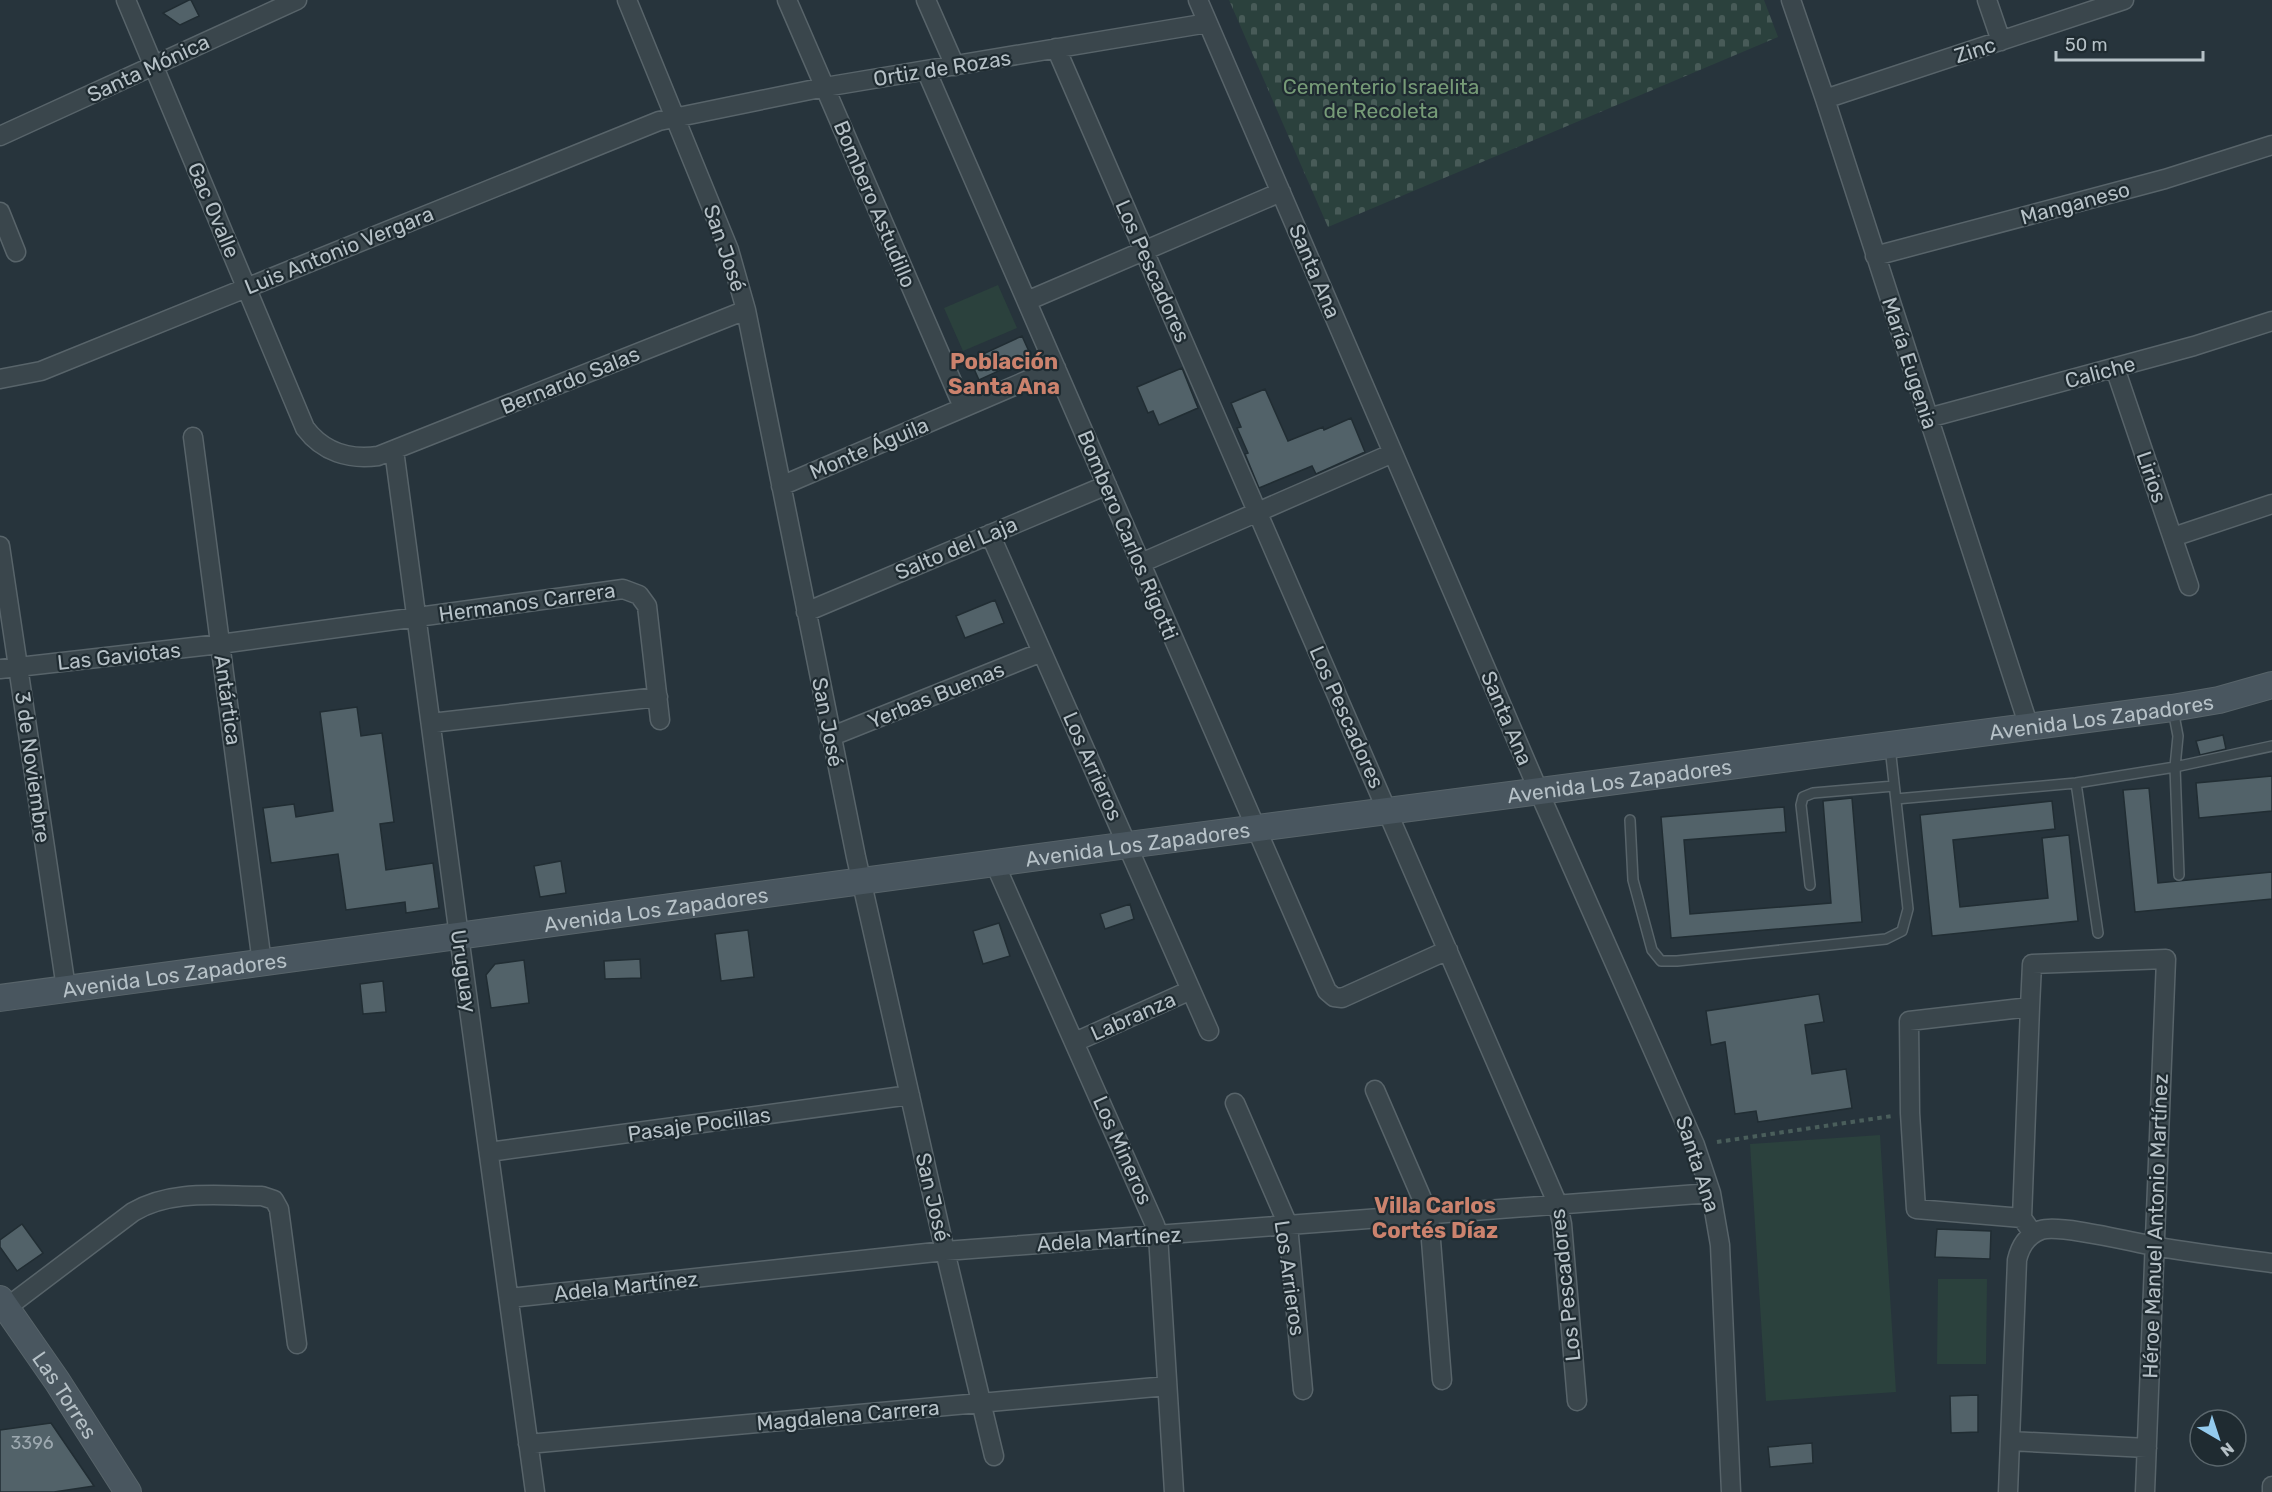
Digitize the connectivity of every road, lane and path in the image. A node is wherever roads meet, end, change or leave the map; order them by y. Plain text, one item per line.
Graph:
1 (126, 0) edge
2 (297, 0) edge
3 (627, 0) edge
4 (787, 0) edge
5 (926, 0) edge
6 (1198, 0) edge
7 (1791, 0) edge
8 (1987, 0) edge
9 (2124, 0) edge
10 (1208, 23) junction
11 (2001, 41) junction
12 (1056, 48) junction
13 (154, 65) junction
14 (955, 66) junction
15 (927, 70) junction
16 (825, 87) junction
17 (1825, 99) junction
18 (676, 117) junction
19 (0, 136) edge
20 (2272, 145) edge
21 (1281, 192) junction
22 (0, 212) edge
23 (1144, 251) junction
24 (16, 252) dead end
25 (1875, 256) junction
26 (247, 287) junction
27 (1027, 301) junction
28 (746, 310) junction
29 (2272, 321) edge
30 (1056, 368) junction
31 (2115, 368) junction
32 (0, 379) edge
33 (963, 407) junction
34 (1928, 418) junction
35 (193, 437) dead end
36 (394, 450) junction
37 (1393, 453) junction
38 (1107, 485) junction
39 (781, 486) junction
40 (2272, 504) edge
41 (1258, 512) junction
42 (990, 534) junction
43 (2173, 537) junction
44 (0, 546) edge
45 (1141, 563) junction
46 (2189, 586) dead end
47 (806, 612) junction
48 (417, 617) junction
49 (220, 644) junction
50 (1042, 652) junction
51 (9, 668) edge
52 (2272, 685) edge
53 (658, 697) junction
54 (2172, 708) junction
55 (660, 720) dead end
56 (430, 723) junction
57 (2029, 727) junction
58 (830, 737) junction
59 (1890, 744) junction
60 (2272, 746) edge
61 (2175, 767) junction
62 (2076, 783) junction
63 (1894, 786) junction
64 (1539, 792) junction
65 (1896, 799) junction
66 (1388, 812) junction
67 (1630, 820) dead end
68 (1256, 829) junction
69 (1128, 845) junction
70 (994, 864) junction
71 (2179, 875) dead end
72 (861, 882) junction
73 (1810, 885) dead end
74 (2098, 933) dead end
75 (459, 936) junction
76 (1448, 950) junction
77 (262, 963) junction
78 (66, 988) junction
79 (1191, 990) junction
80 (0, 998) edge
81 (2030, 1007) junction
82 (1209, 1031) dead end
83 (1075, 1042) junction
84 (1375, 1090) dead end
85 (910, 1095) junction
86 (1235, 1103) dead end
87 (1910, 1113) junction
88 (1717, 1142) dead end
89 (489, 1152) junction
90 (1711, 1193) junction
91 (1558, 1205) junction
92 (1429, 1215) junction
93 (2022, 1218) junction
94 (1287, 1225) junction
95 (2033, 1234) junction
96 (1158, 1235) junction
97 (2155, 1246) junction
98 (945, 1251) junction
99 (2272, 1263) edge
100 (510, 1298) junction
101 (3, 1304) edge
102 (297, 1344) dead end
103 (1442, 1380) dead end
104 (1167, 1386) junction
105 (1303, 1390) dead end
106 (1577, 1401) dead end
107 (981, 1403) junction
108 (2010, 1441) junction
109 (528, 1443) junction
110 (2147, 1448) junction
111 (994, 1456) dead end
112 (2272, 1486) edge
113 (128, 1492) edge
114 (536, 1492) edge
115 (1174, 1492) edge
116 (1731, 1492) edge
117 (2002, 1492) edge
118 (2145, 1492) edge
119 (2272, 1492) edge

1 - 13 street, Gac Ovalle
2 - 13 street, Santa Mónica
3 - 18 street, San José
4 - 16 street, Bombero Astudillo
5 - 14 street
6 - 10 street, Santa Ana
7 - 17 street, María Eugenia
8 - 11 street
9 - 11 street, Zinc
10 - 12 street, Ortiz de Rozas
10 - 21 street, Santa Ana
11 - 17 street, Zinc
12 - 14 street, Ortiz de Rozas
12 - 23 street, Los Pescadores
13 - 19 street, Santa Mónica
13 - 26 street, Gac Ovalle
14 - 15 street, Ortiz de Rozas
15 - 16 street, Ortiz de Rozas
15 - 27 street, Bombero Carlos Rigotti
16 - 18 street, Ortiz de Rozas
16 - 33 street, Bombero Astudillo
17 - 25 street, María Eugenia
18 - 26 street, Luis Antonio Vergara
18 - 28 street, San José
20 - 25 street, Manganeso
21 - 23 street
21 - 37 street, Santa Ana
22 - 24 street
23 - 27 street
23 - 41 street, Los Pescadores
25 - 34 street, María Eugenia
26 - 32 street, Luis Antonio Vergara
26 - 36 street, Gac Ovalle
27 - 30 street, Bombero Carlos Rigotti
28 - 36 street, Bernardo Salas
28 - 39 street, San José
29 - 31 street, Caliche
30 - 33 street, Monte Águila
30 - 38 street, Bombero Carlos Rigotti
31 - 34 street, Caliche
31 - 43 street, Lirios
33 - 39 street, Monte Águila
34 - 57 street, María Eugenia
35 - 49 street, Antártica
36 - 48 street, Uruguay
37 - 41 street
37 - 64 street, Santa Ana
38 - 42 street, Salto del Laja
38 - 45 street, Bombero Carlos Rigotti
39 - 47 street, San José
40 - 43 street
41 - 45 street
41 - 66 street, Los Pescadores
42 - 47 street, Salto del Laja
42 - 50 street, Los Arrieros
43 - 46 street, Lirios
44 - 51 street, 3 de Noviembre
45 - 68 street, Bombero Carlos Rigotti
47 - 58 street, San José
48 - 49 street, Las Gaviotas
48 - 53 street, Hermanos Carrera
48 - 56 street, Uruguay
49 - 51 street, Las Gaviotas
49 - 77 street, Antártica
50 - 58 street, Yerbas Buenas
50 - 69 street, Los Arrieros
51 - 78 street, 3 de Noviembre
52 - 54 main road, Avenida Los Zapadores
53 - 55 street, Hermanos Carrera
53 - 56 street
54 - 57 main road, Avenida Los Zapadores
54 - 61 lane
56 - 75 street, Uruguay
57 - 59 main road, Avenida Los Zapadores
58 - 72 street, San José
59 - 63 lane
59 - 64 main road, Avenida Los Zapadores
60 - 61 lane
61 - 62 lane
61 - 71 lane
62 - 65 lane
62 - 74 lane
63 - 65 lane
63 - 73 lane
64 - 66 main road, Avenida Los Zapadores
64 - 90 street, Santa Ana
65 - 67 lane
66 - 68 main road, Avenida Los Zapadores
66 - 76 street, Los Pescadores
68 - 69 main road, Avenida Los Zapadores
68 - 76 street, Bombero Carlos Rigotti
69 - 70 main road, Avenida Los Zapadores
69 - 79 street, Los Arrieros
70 - 72 main road, Avenida Los Zapadores
70 - 83 street, Los Mineros
72 - 75 main road, Avenida Los Zapadores
72 - 85 street, San José
75 - 77 main road, Avenida Los Zapadores
75 - 89 street, Uruguay
76 - 91 street, Los Pescadores
77 - 78 main road, Avenida Los Zapadores
78 - 80 main road, Avenida Los Zapadores
79 - 82 street, Los Arrieros
79 - 83 street, Labranza
81 - 87 street
81 - 93 street
81 - 97 street, Héroe Manuel Antonio Martínez
83 - 96 street, Los Mineros
84 - 92 street
85 - 89 street, Pasaje Pocillas
85 - 98 street, San José
86 - 94 street, Los Arrieros
87 - 88 path
87 - 93 street
89 - 100 street, Uruguay
90 - 91 street, Adela Martínez
90 - 116 street, Santa Ana
91 - 92 street, Adela Martínez
91 - 106 street, Los Pescadores
92 - 94 street, Adela Martínez
92 - 103 street
93 - 95 street
94 - 96 street, Adela Martínez
94 - 105 street, Los Arrieros
95 - 97 street
95 - 108 street
96 - 98 street, Adela Martínez
96 - 104 street, Los Mineros
97 - 99 street
97 - 110 street, Héroe Manuel Antonio Martínez
98 - 100 street, Adela Martínez
98 - 107 street, San José
100 - 109 street, Uruguay
101 - 102 street
101 - 113 main road, Las Torres
104 - 107 street, Magdalena Carrera
104 - 115 street, Los Mineros
107 - 109 street, Magdalena Carrera
107 - 111 street, San José
108 - 110 street
108 - 117 street
109 - 114 street, Uruguay
110 - 118 street, Héroe Manuel Antonio Martínez
112 - 119 street

